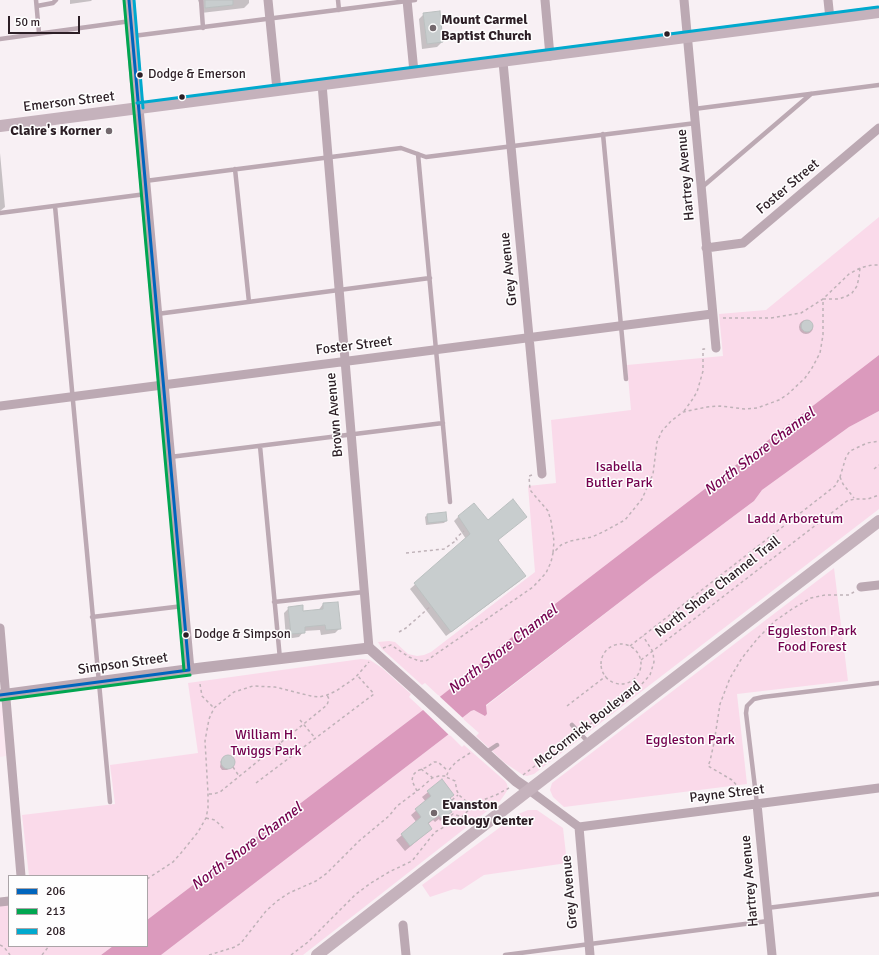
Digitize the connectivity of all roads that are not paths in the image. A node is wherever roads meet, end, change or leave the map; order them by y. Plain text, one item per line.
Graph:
1 (36, 0) edge
2 (56, 0) edge
3 (129, 0) edge
4 (201, 0) edge
5 (268, 0) edge
6 (338, 0) edge
7 (410, 0) edge
8 (545, 0) edge
9 (684, 0) edge
10 (828, 0) edge
11 (37, 6) junction
12 (339, 10) junction
13 (879, 12) edge
14 (270, 19) junction
15 (830, 19) junction
16 (130, 21) junction
17 (204, 28) junction
18 (39, 33) junction
19 (132, 36) junction
20 (688, 37) junction
21 (0, 39) edge
22 (550, 56) junction
23 (503, 62) junction
24 (414, 72) junction
25 (322, 84) junction
26 (879, 85) edge
27 (276, 90) junction
28 (811, 94) junction
29 (138, 108) junction
30 (694, 110) junction
31 (696, 123) junction
32 (0, 126) edge
33 (879, 128) edge
34 (603, 134) junction
35 (511, 146) junction
36 (418, 154) junction
37 (328, 157) junction
38 (235, 170) junction
39 (145, 181) junction
40 (701, 188) junction
41 (146, 194) junction
42 (54, 206) junction
43 (0, 213) edge
44 (706, 248) junction
45 (430, 278) junction
46 (339, 289) junction
47 (249, 302) junction
48 (157, 314) junction
49 (712, 314) junction
50 (621, 326) junction
51 (530, 337) junction
52 (716, 348) road end
53 (436, 350) junction
54 (345, 362) junction
55 (626, 379) dead end
56 (164, 385) junction
57 (72, 396) junction
58 (0, 406) edge
59 (443, 422) junction
60 (351, 434) junction
61 (260, 446) junction
62 (170, 457) junction
63 (542, 474) road end
64 (450, 502) dead end
65 (879, 521) edge
66 (879, 585) edge
67 (861, 587) road end
68 (364, 592) junction
69 (274, 602) junction
70 (183, 606) junction
71 (92, 617) junction
72 (0, 628) edge
73 (369, 648) junction
74 (280, 659) junction
75 (189, 670) junction
76 (98, 682) junction
77 (879, 683) edge
78 (3, 695) edge
79 (572, 725) dead end
80 (589, 744) junction
81 (497, 745) dead end
82 (486, 753) junction
83 (879, 788) edge
84 (528, 790) junction
85 (110, 802) dead end
86 (757, 804) junction
87 (579, 827) junction
88 (21, 875) edge
89 (879, 894) edge
90 (767, 908) junction
91 (768, 921) junction
92 (403, 925) dead end
93 (589, 944) junction
94 (317, 955) edge
95 (406, 955) edge
96 (505, 955) edge
97 (590, 955) edge
98 (772, 955) edge

1 - 11 lane
2 - 11 lane
3 - 16 main road
4 - 17 lane
5 - 14 street
6 - 12 lane
7 - 12 lane
7 - 24 street
8 - 22 street
9 - 20 street, Hartrey Avenue
10 - 15 street
11 - 18 lane
12 - 14 lane
13 - 15 main road, Emerson Street
14 - 17 lane
14 - 27 street
15 - 20 main road, Emerson Street
16 - 18 lane
16 - 19 main road
17 - 19 lane
18 - 21 lane
19 - 29 main road
20 - 22 main road, Emerson Street
20 - 30 street, Hartrey Avenue
22 - 23 main road, Emerson Street
23 - 24 main road, Emerson Street
23 - 35 street, Grey Avenue
24 - 25 main road, Emerson Street
25 - 27 main road, Emerson Street
25 - 37 street, Brown Avenue
26 - 28 lane
27 - 29 main road, Emerson Street
28 - 30 lane
28 - 40 lane
29 - 32 main road, Emerson Street
29 - 39 street
30 - 31 street, Hartrey Avenue
31 - 34 lane
31 - 40 street, Hartrey Avenue
33 - 44 street, Foster Street
34 - 35 lane
34 - 50 lane
35 - 36 lane
35 - 51 street, Grey Avenue
36 - 37 lane
36 - 45 lane
37 - 38 lane
37 - 46 street, Brown Avenue
38 - 39 lane
38 - 47 lane
39 - 41 street
40 - 44 street, Hartrey Avenue
41 - 42 lane
41 - 48 street
42 - 43 lane
42 - 57 lane
44 - 49 street, Hartrey Avenue
45 - 46 lane
45 - 53 lane
46 - 47 lane
46 - 54 street, Brown Avenue
47 - 48 lane
48 - 56 street
49 - 50 street, Foster Street
49 - 52 street, Hartrey Avenue
50 - 51 street, Foster Street
50 - 55 lane
51 - 53 street, Foster Street
51 - 63 street, Grey Avenue
53 - 54 street, Foster Street
53 - 59 lane
54 - 56 street, Foster Street
54 - 60 street, Brown Avenue
56 - 57 street, Foster Street
56 - 62 street
57 - 58 street, Foster Street
57 - 71 lane
59 - 60 lane
59 - 64 lane
60 - 61 lane
60 - 68 street, Brown Avenue
61 - 62 lane
61 - 69 lane
62 - 70 street
65 - 80 main road, McCormick Boulevard
66 - 67 street
68 - 69 lane
68 - 73 street, Brown Avenue
69 - 74 lane
70 - 71 lane
70 - 75 street
71 - 76 lane
72 - 78 street
73 - 74 street, Simpson Street
73 - 82 street
74 - 75 street, Simpson Street
75 - 76 street, Simpson Street
76 - 78 street, Simpson Street
76 - 85 lane
77 - 86 lane
78 - 88 street
79 - 80 lane
80 - 84 main road, McCormick Boulevard
81 - 82 lane
82 - 84 street
83 - 86 street, Payne Street
84 - 87 street
84 - 94 main road, McCormick Boulevard
86 - 87 street, Payne Street
86 - 90 street, Hartrey Avenue
87 - 93 street, Grey Avenue
89 - 90 lane
90 - 91 street, Hartrey Avenue
91 - 93 lane
91 - 98 street, Hartrey Avenue
92 - 95 street
93 - 96 lane
93 - 97 street, Grey Avenue

